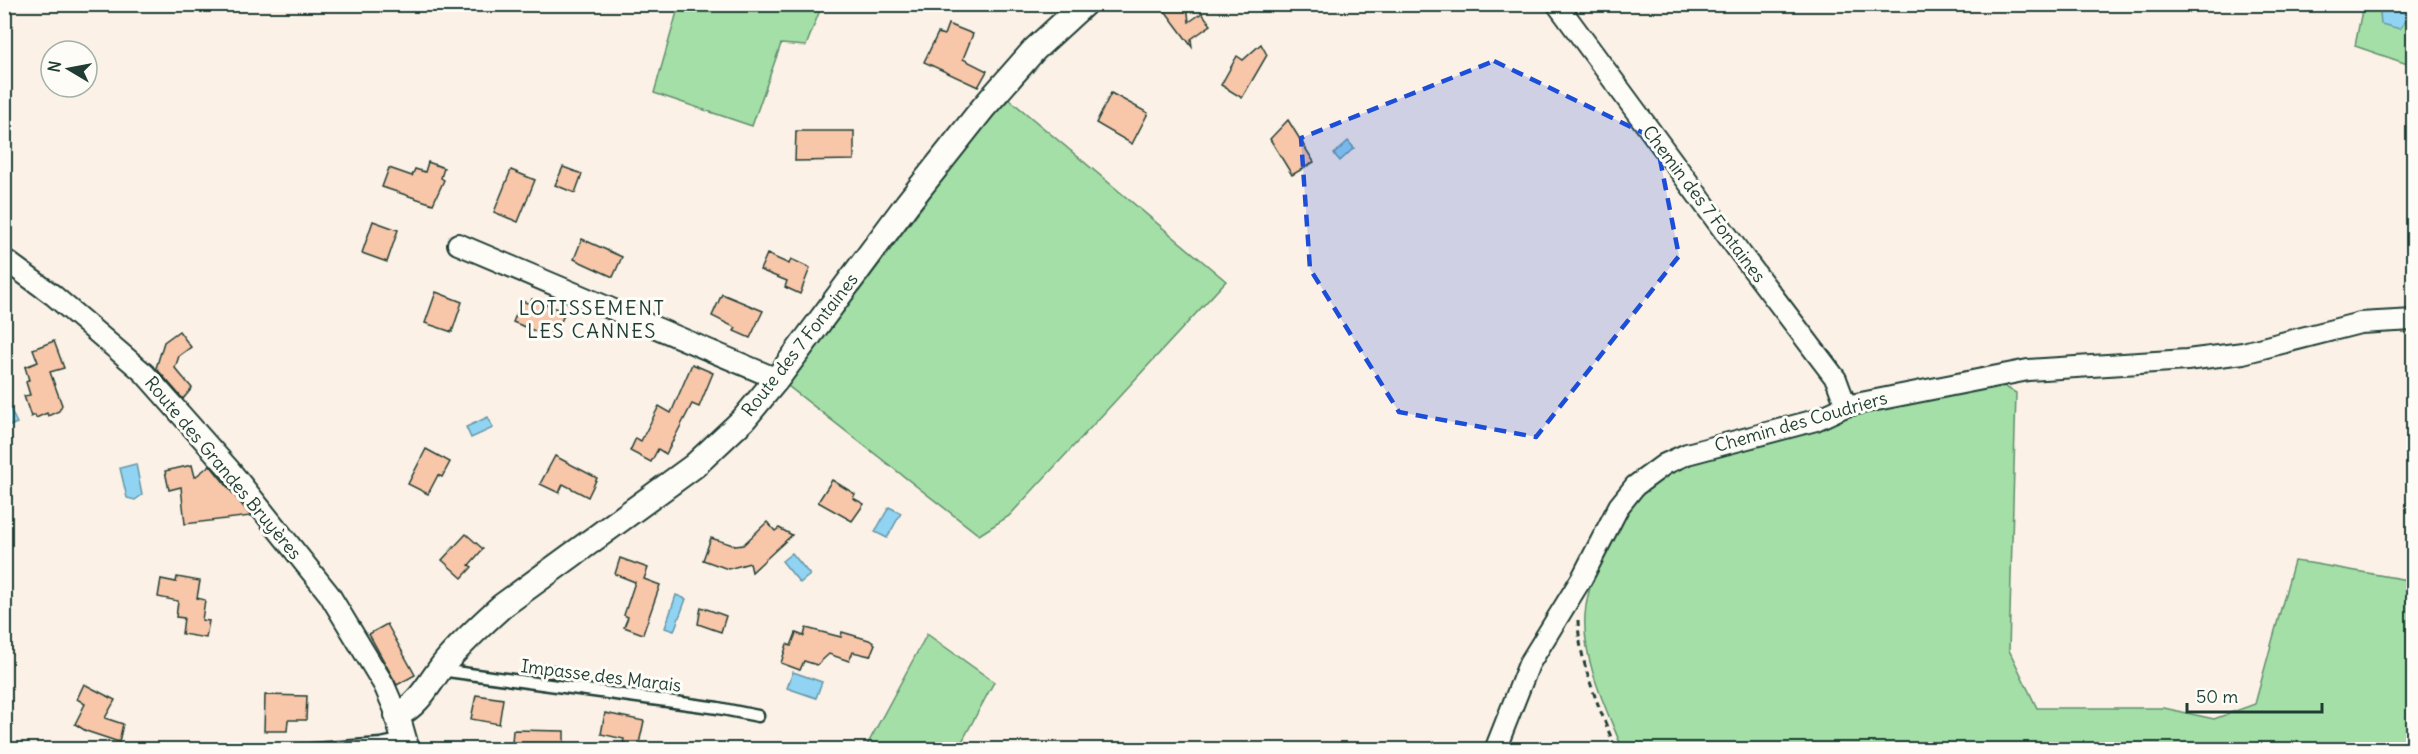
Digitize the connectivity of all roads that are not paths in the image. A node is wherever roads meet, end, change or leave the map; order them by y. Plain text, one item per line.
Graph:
1 (1084, 4) edge
2 (1557, 4) edge
3 (458, 244) dead end
4 (4, 259) edge
5 (2414, 320) edge
6 (777, 379) junction
7 (1846, 406) junction
8 (440, 670) junction
9 (397, 715) junction
10 (758, 716) dead end
11 (406, 744) edge
12 (302, 750) edge
13 (1495, 750) edge

1 - 6 street, Route des 7 Fontaines
2 - 7 street, Chemin des 7 Fontaines
3 - 6 street
4 - 9 street, Route des Grandes Bruyères
5 - 7 street, Chemin des Coudriers
6 - 8 street, Route des 7 Fontaines
7 - 13 street, Chemin des Coudriers
8 - 9 street, Route des 7 Fontaines
8 - 10 lane, Impasse des Marais
9 - 11 street
11 - 12 lane

